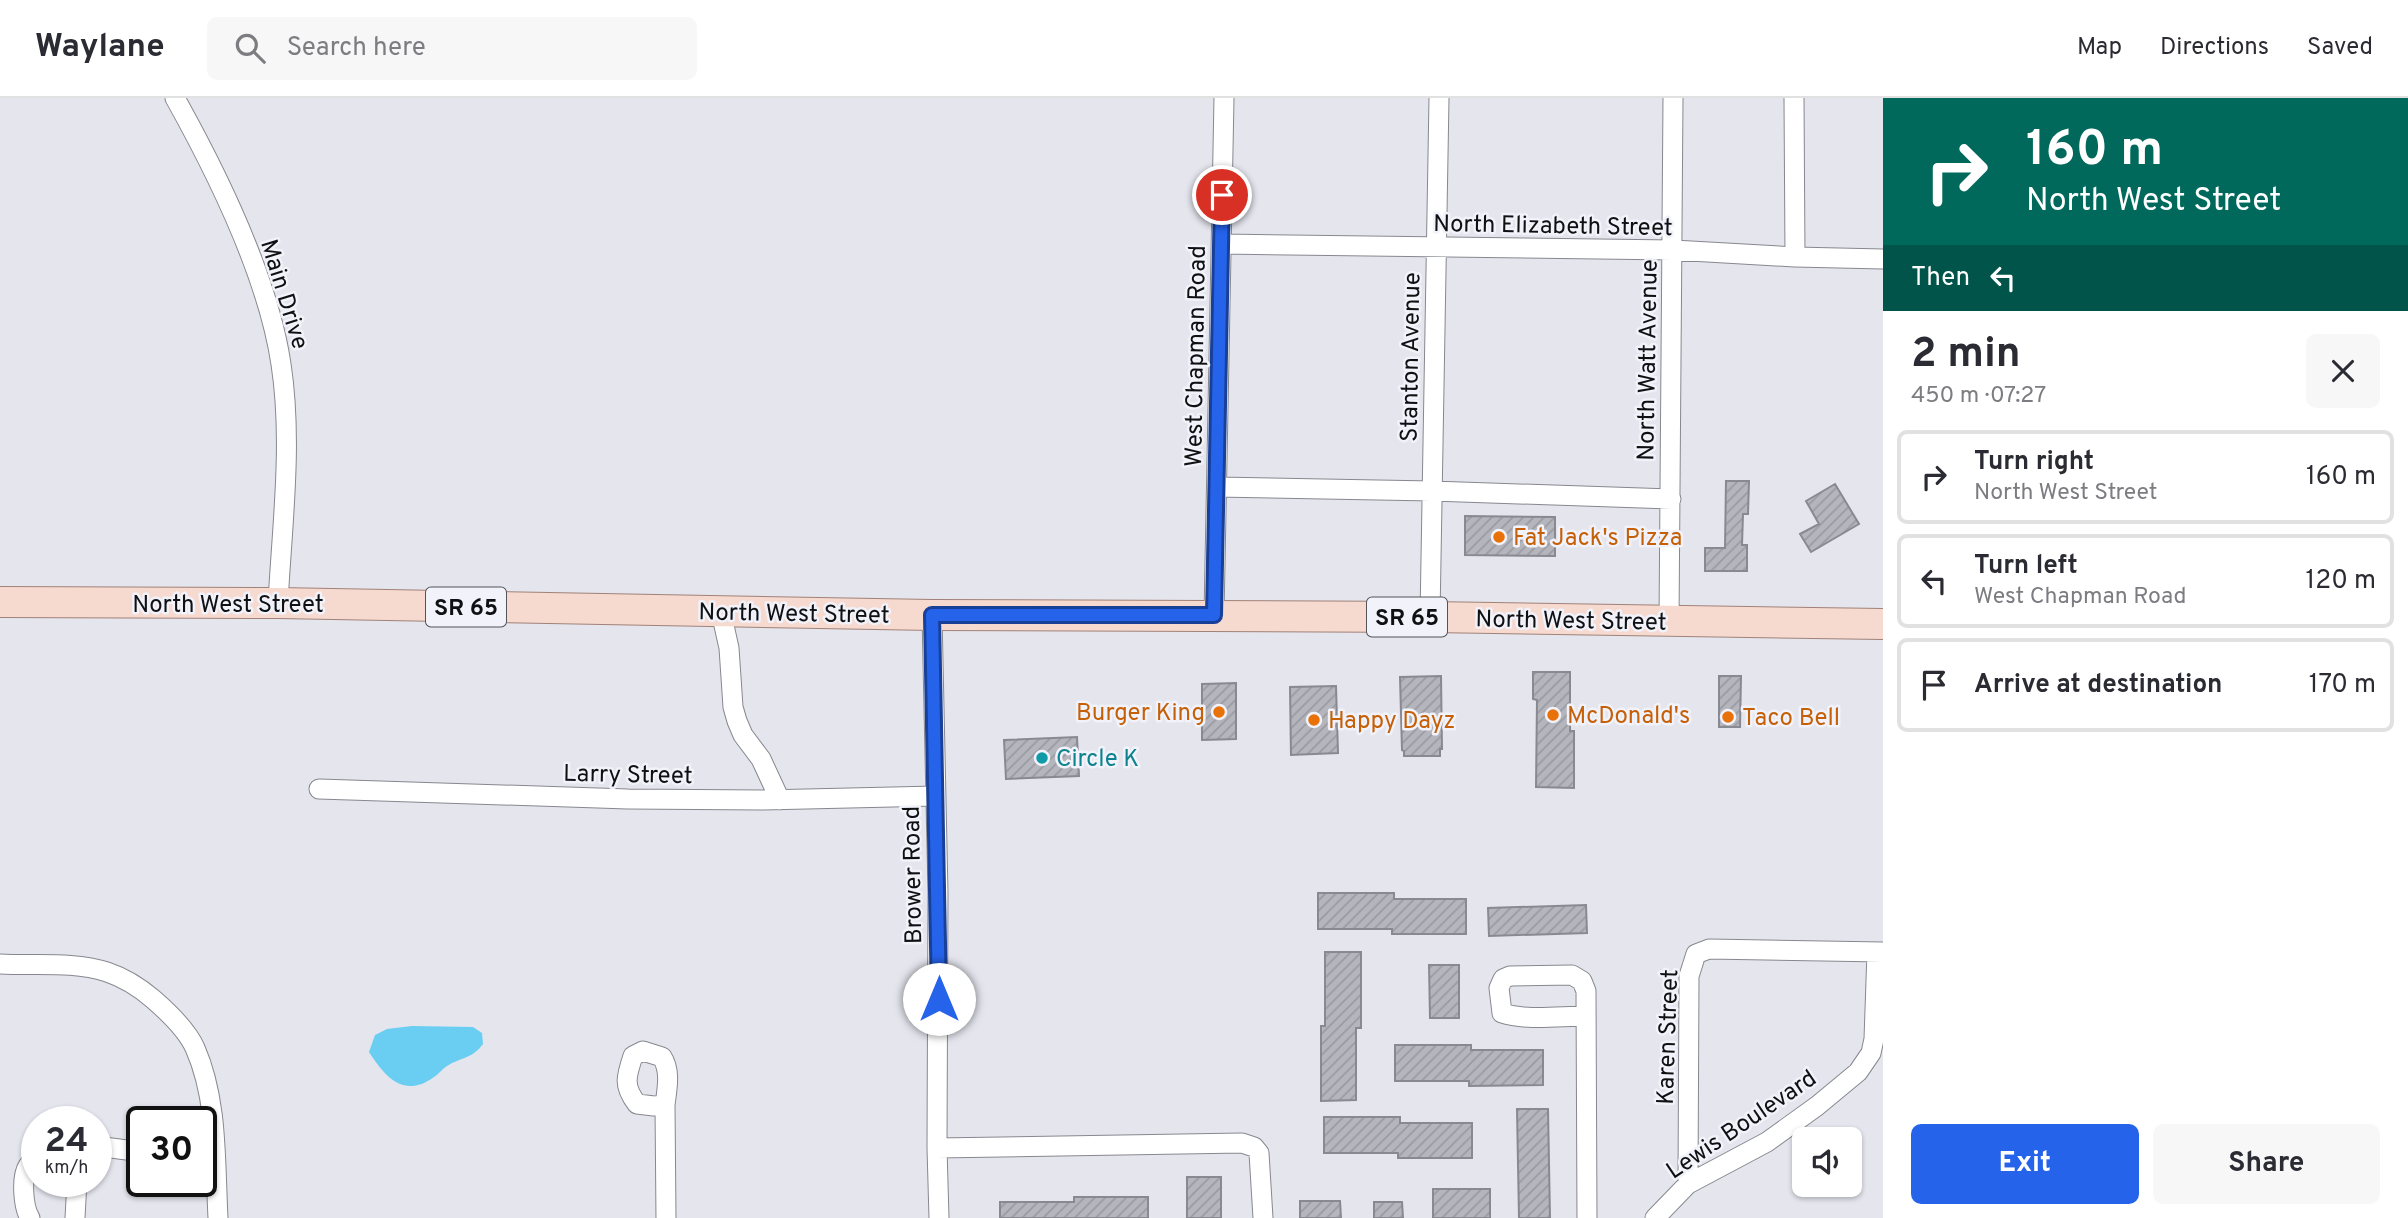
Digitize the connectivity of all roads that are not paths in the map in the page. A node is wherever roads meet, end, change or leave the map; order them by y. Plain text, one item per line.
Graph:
1 (175, 98) edge
2 (1224, 98) edge
3 (1439, 98) edge
4 (1673, 98) edge
5 (1794, 98) edge
6 (1222, 244) junction
7 (1436, 248) junction
8 (1673, 250) junction
9 (1795, 257) junction
10 (1883, 259) edge
11 (1217, 487) junction
12 (1432, 491) junction
13 (1671, 499) junction
14 (0, 602) edge
15 (278, 603) junction
16 (721, 612) junction
17 (932, 615) junction
18 (1214, 615) junction
19 (1430, 617) junction
20 (1670, 622) junction
21 (1883, 624) edge
22 (319, 789) dead end
23 (936, 796) junction
24 (780, 800) junction
25 (1880, 952) edge
26 (0, 964) edge
27 (1586, 1016) dead end
28 (665, 1105) dead end
29 (208, 1106) edge
30 (937, 1148) junction
31 (1688, 1184) junction
32 (24, 1197) edge
33 (76, 1197) edge
34 (215, 1197) edge
35 (30, 1218) edge
36 (75, 1218) edge
37 (218, 1218) edge
38 (666, 1218) edge
39 (939, 1218) edge
40 (1263, 1218) edge
41 (1587, 1218) edge
42 (1655, 1218) edge

1 - 15 street, Main Drive
2 - 6 street, West Chapman Road
3 - 7 street, Stanton Avenue
4 - 8 street, North Watt Avenue
5 - 9 street
6 - 7 street, North Elizabeth Street
6 - 11 street, West Chapman Road
7 - 8 street, North Elizabeth Street
7 - 12 street, Stanton Avenue
8 - 9 street, North Elizabeth Street
8 - 13 street, North Watt Avenue
9 - 10 street, North Elizabeth Street
11 - 12 street
11 - 18 street, West Chapman Road
12 - 13 street
12 - 19 street, Stanton Avenue
13 - 20 street, North Watt Avenue
14 - 15 main road, North West Street / SR 65
15 - 16 main road, North West Street / SR 65
16 - 17 main road, North West Street / SR 65
16 - 24 street
17 - 18 main road, North West Street / SR 65
17 - 23 street, Brower Road
18 - 19 main road, North West Street / SR 65
19 - 20 main road, North West Street / SR 65
20 - 21 main road, North West Street / SR 65
22 - 24 street, Larry Street
23 - 24 street, Larry Street
23 - 30 street, Brower Road
25 - 31 street, Lewis Boulevard
25 - 31 street, Karen Street
26 - 29 street
27 - 41 street
28 - 38 street
30 - 39 street, Brower Road
30 - 40 street
31 - 42 street, Lewis Boulevard
32 - 35 street
33 - 36 street
34 - 37 street

